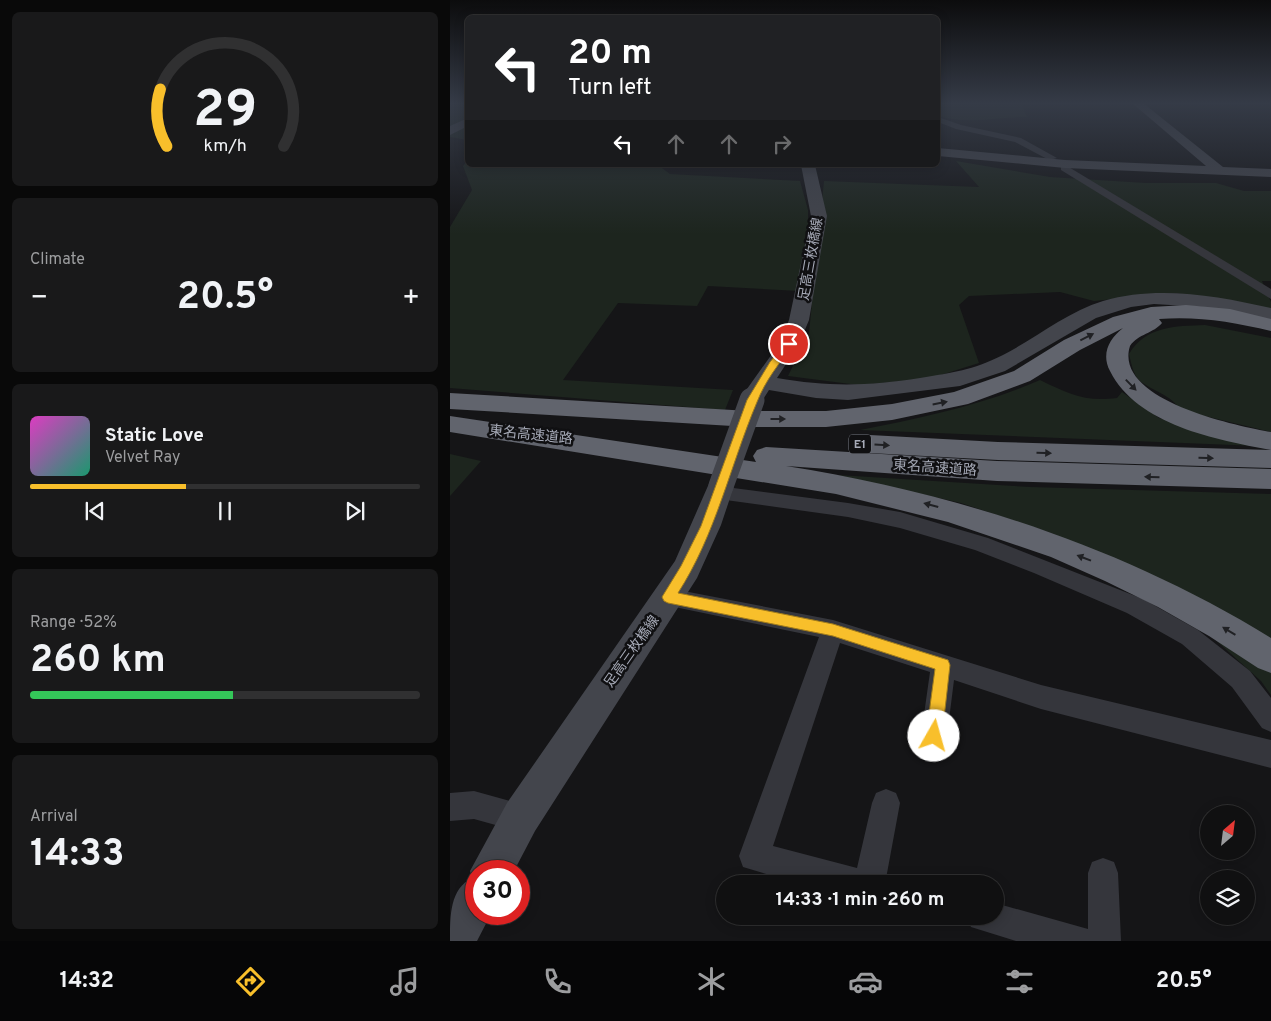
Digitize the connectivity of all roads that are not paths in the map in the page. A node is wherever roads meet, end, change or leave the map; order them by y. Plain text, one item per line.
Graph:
1 (1031, 147) edge
2 (1191, 147) edge
3 (940, 152) edge
4 (1052, 158) dead end
5 (808, 167) edge
6 (1064, 168) dead end
7 (1220, 170) junction
8 (1271, 173) edge
9 (1271, 295) edge
10 (1271, 314) edge
11 (1271, 325) edge
12 (1271, 332) edge
13 (757, 391) junction
14 (450, 403) edge
15 (450, 424) edge
16 (485, 429) junction
17 (1271, 441) edge
18 (1271, 459) edge
19 (1271, 480) edge
20 (719, 490) junction
21 (668, 597) junction
22 (833, 630) junction
23 (1271, 657) edge
24 (943, 665) junction
25 (1271, 719) edge
26 (934, 736) dead end
27 (1271, 754) edge
28 (886, 803) dead end
29 (450, 807) edge
30 (522, 817) junction
31 (497, 860) edge
32 (1103, 873) dead end
33 (825, 875) edge
34 (871, 875) edge
35 (465, 918) edge
36 (1004, 924) edge
37 (1036, 936) edge
38 (452, 941) edge
39 (1077, 941) edge
40 (1105, 941) edge

1 - 4 street
2 - 7 main road
3 - 7 main road
5 - 13 main road, 足高三枚橋線
6 - 9 street
7 - 8 main road
10 - 13 main road
14 -> 11 highway
12 -> 17 highway
13 - 20 main road, 足高三枚橋線, bridge
14 -> 18 highway, 東名高速道路 / E1
15 - 16 highway, 東名高速道路 / E1
19 -> 16 highway, 東名高速道路 / E1
23 -> 16 highway
20 - 21 main road, 足高三枚橋線
20 - 25 street
21 - 22 street
21 - 30 main road, 足高三枚橋線
22 - 24 street
22 - 33 street
24 - 26 street
24 - 27 street
28 - 34 street
29 - 30 street
30 - 31 main road, 足高三枚橋線
32 - 40 street
35 - 38 main road
36 - 37 street
37 - 39 street

